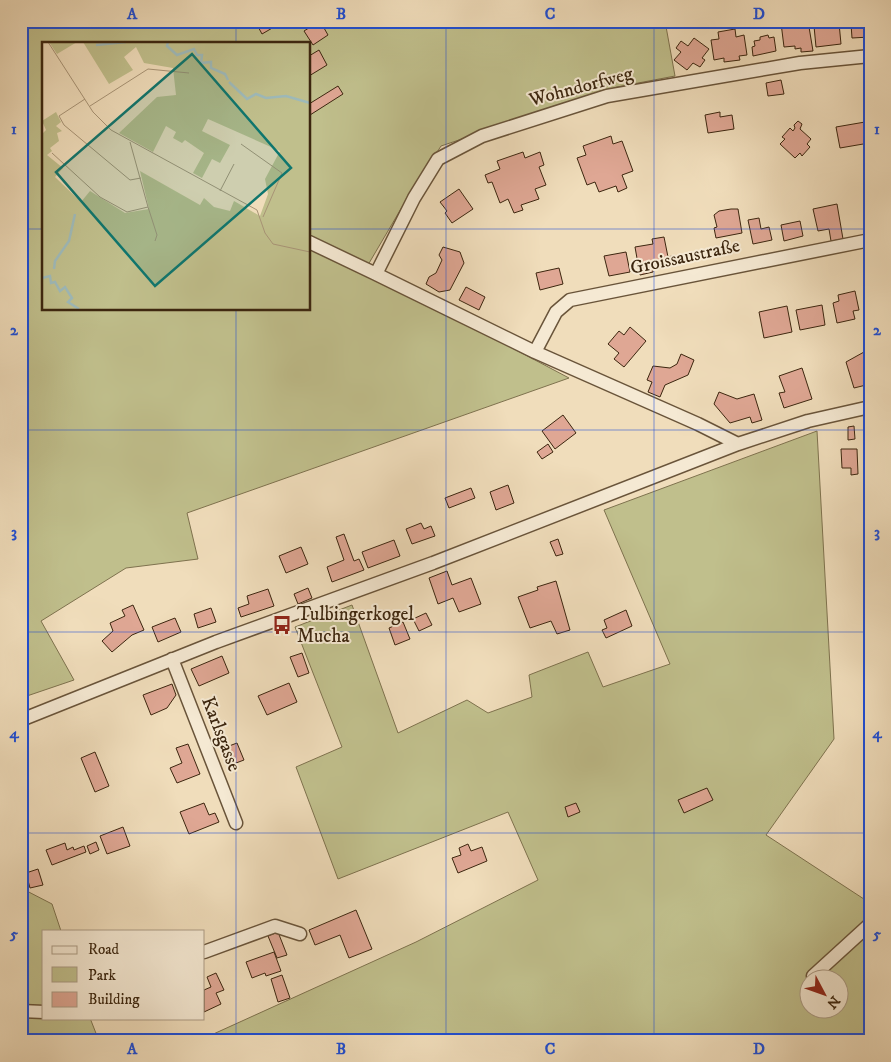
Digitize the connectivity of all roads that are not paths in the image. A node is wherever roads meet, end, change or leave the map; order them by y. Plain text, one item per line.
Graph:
1 (870, 56) edge
2 (870, 240) edge
3 (310, 242) edge
4 (376, 274) junction
5 (535, 352) junction
6 (870, 407) edge
7 (738, 444) junction
8 (172, 659) junction
9 (21, 720) edge
10 (236, 823) dead end
11 (870, 924) edge
12 (300, 934) dead end
13 (205, 952) edge
14 (820, 970) edge
15 (21, 1011) edge
16 (42, 1012) edge

1 - 4 street, Wohndorfweg
2 - 5 street, Groissaustraße
3 - 4 street
4 - 5 street
5 - 7 street
6 - 7 street
7 - 8 street
8 - 9 street
8 - 10 street, Karlsgasse
11 - 14 street
12 - 13 street
15 - 16 street

